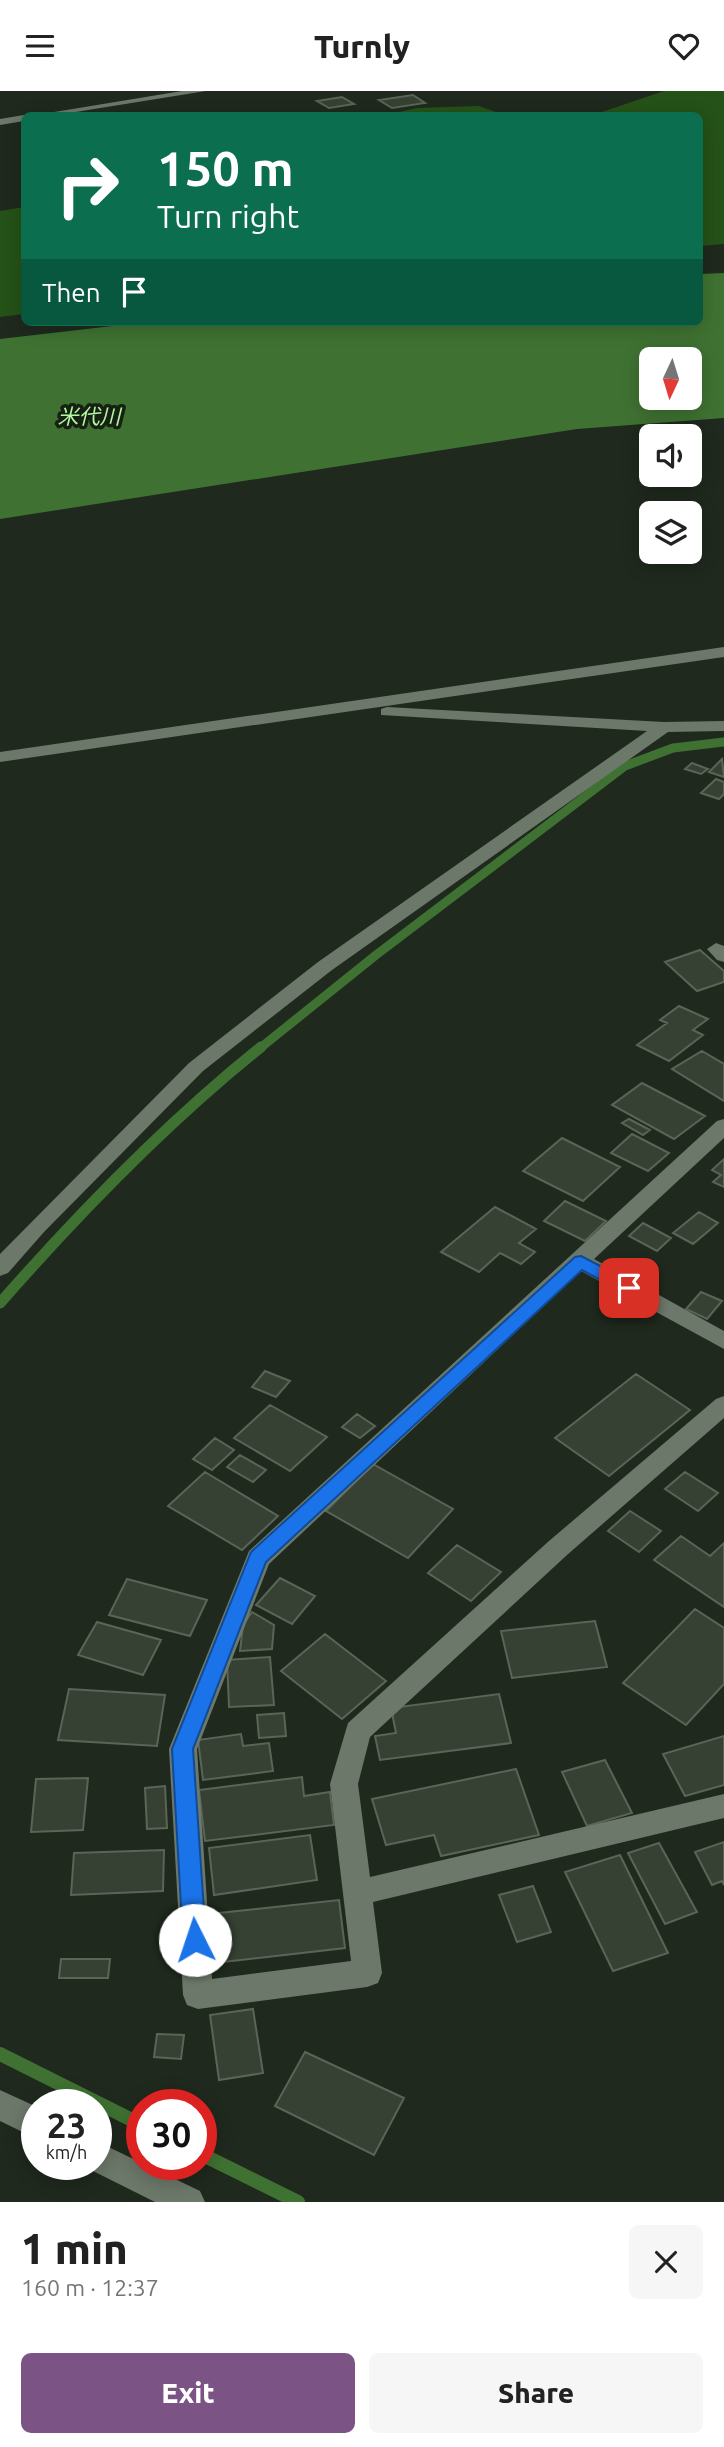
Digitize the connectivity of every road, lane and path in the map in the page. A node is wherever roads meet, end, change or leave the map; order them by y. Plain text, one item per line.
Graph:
1 (201, 91) edge
2 (61, 112) edge
3 (21, 118) edge
4 (0, 122) edge
5 (724, 652) edge
6 (340, 710) junction
7 (724, 726) edge
8 (664, 727) junction
9 (0, 757) edge
10 (724, 1126) edge
11 (581, 1261) junction
12 (0, 1268) edge
13 (724, 1341) edge
14 (724, 1405) edge
15 (724, 1806) edge
16 (359, 1892) junction
17 (0, 2105) edge
18 (21, 2116) edge
19 (112, 2164) edge
20 (189, 2202) edge

1 - 2 street
3 - 4 street
5 - 6 street
6 - 8 street
6 - 9 street
7 - 8 street
8 - 12 street
10 - 11 street
11 - 13 street
11 - 16 street
14 - 16 street
15 - 16 street
17 - 18 street
19 - 20 street

